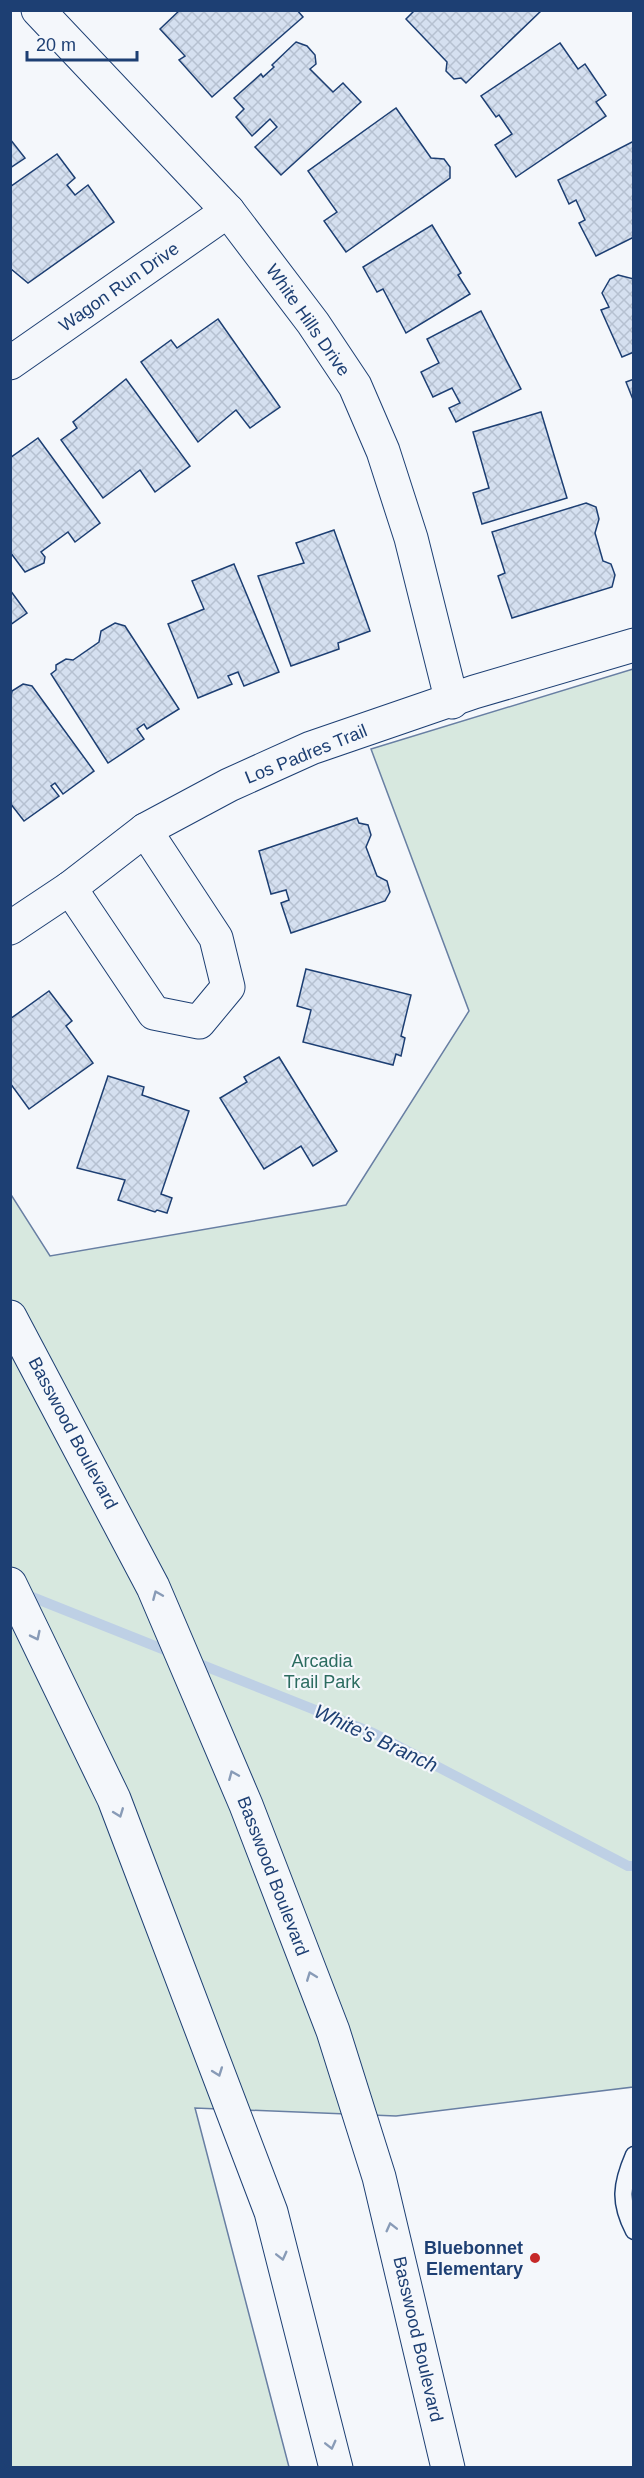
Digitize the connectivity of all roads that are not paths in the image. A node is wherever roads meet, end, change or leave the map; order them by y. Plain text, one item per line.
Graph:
1 (38, 10) edge
2 (228, 211) junction
3 (10, 363) edge
4 (633, 645) edge
5 (452, 702) junction
6 (145, 830) junction
7 (70, 888) junction
8 (10, 928) edge
9 (10, 1317) edge
10 (10, 1584) edge
11 (633, 2155) edge
12 (633, 2231) edge
13 (336, 2468) edge
14 (448, 2468) edge

1 - 2 street, White Hills Drive
2 - 3 street, Wagon Run Drive
2 - 5 street, White Hills Drive
4 - 5 street, Los Padres Trail
5 - 6 street, Los Padres Trail
6 - 7 street, Los Padres Trail
6 - 7 street
7 - 8 street, Los Padres Trail
14 -> 9 street, Basswood Boulevard
10 -> 13 street
11 - 12 lane

